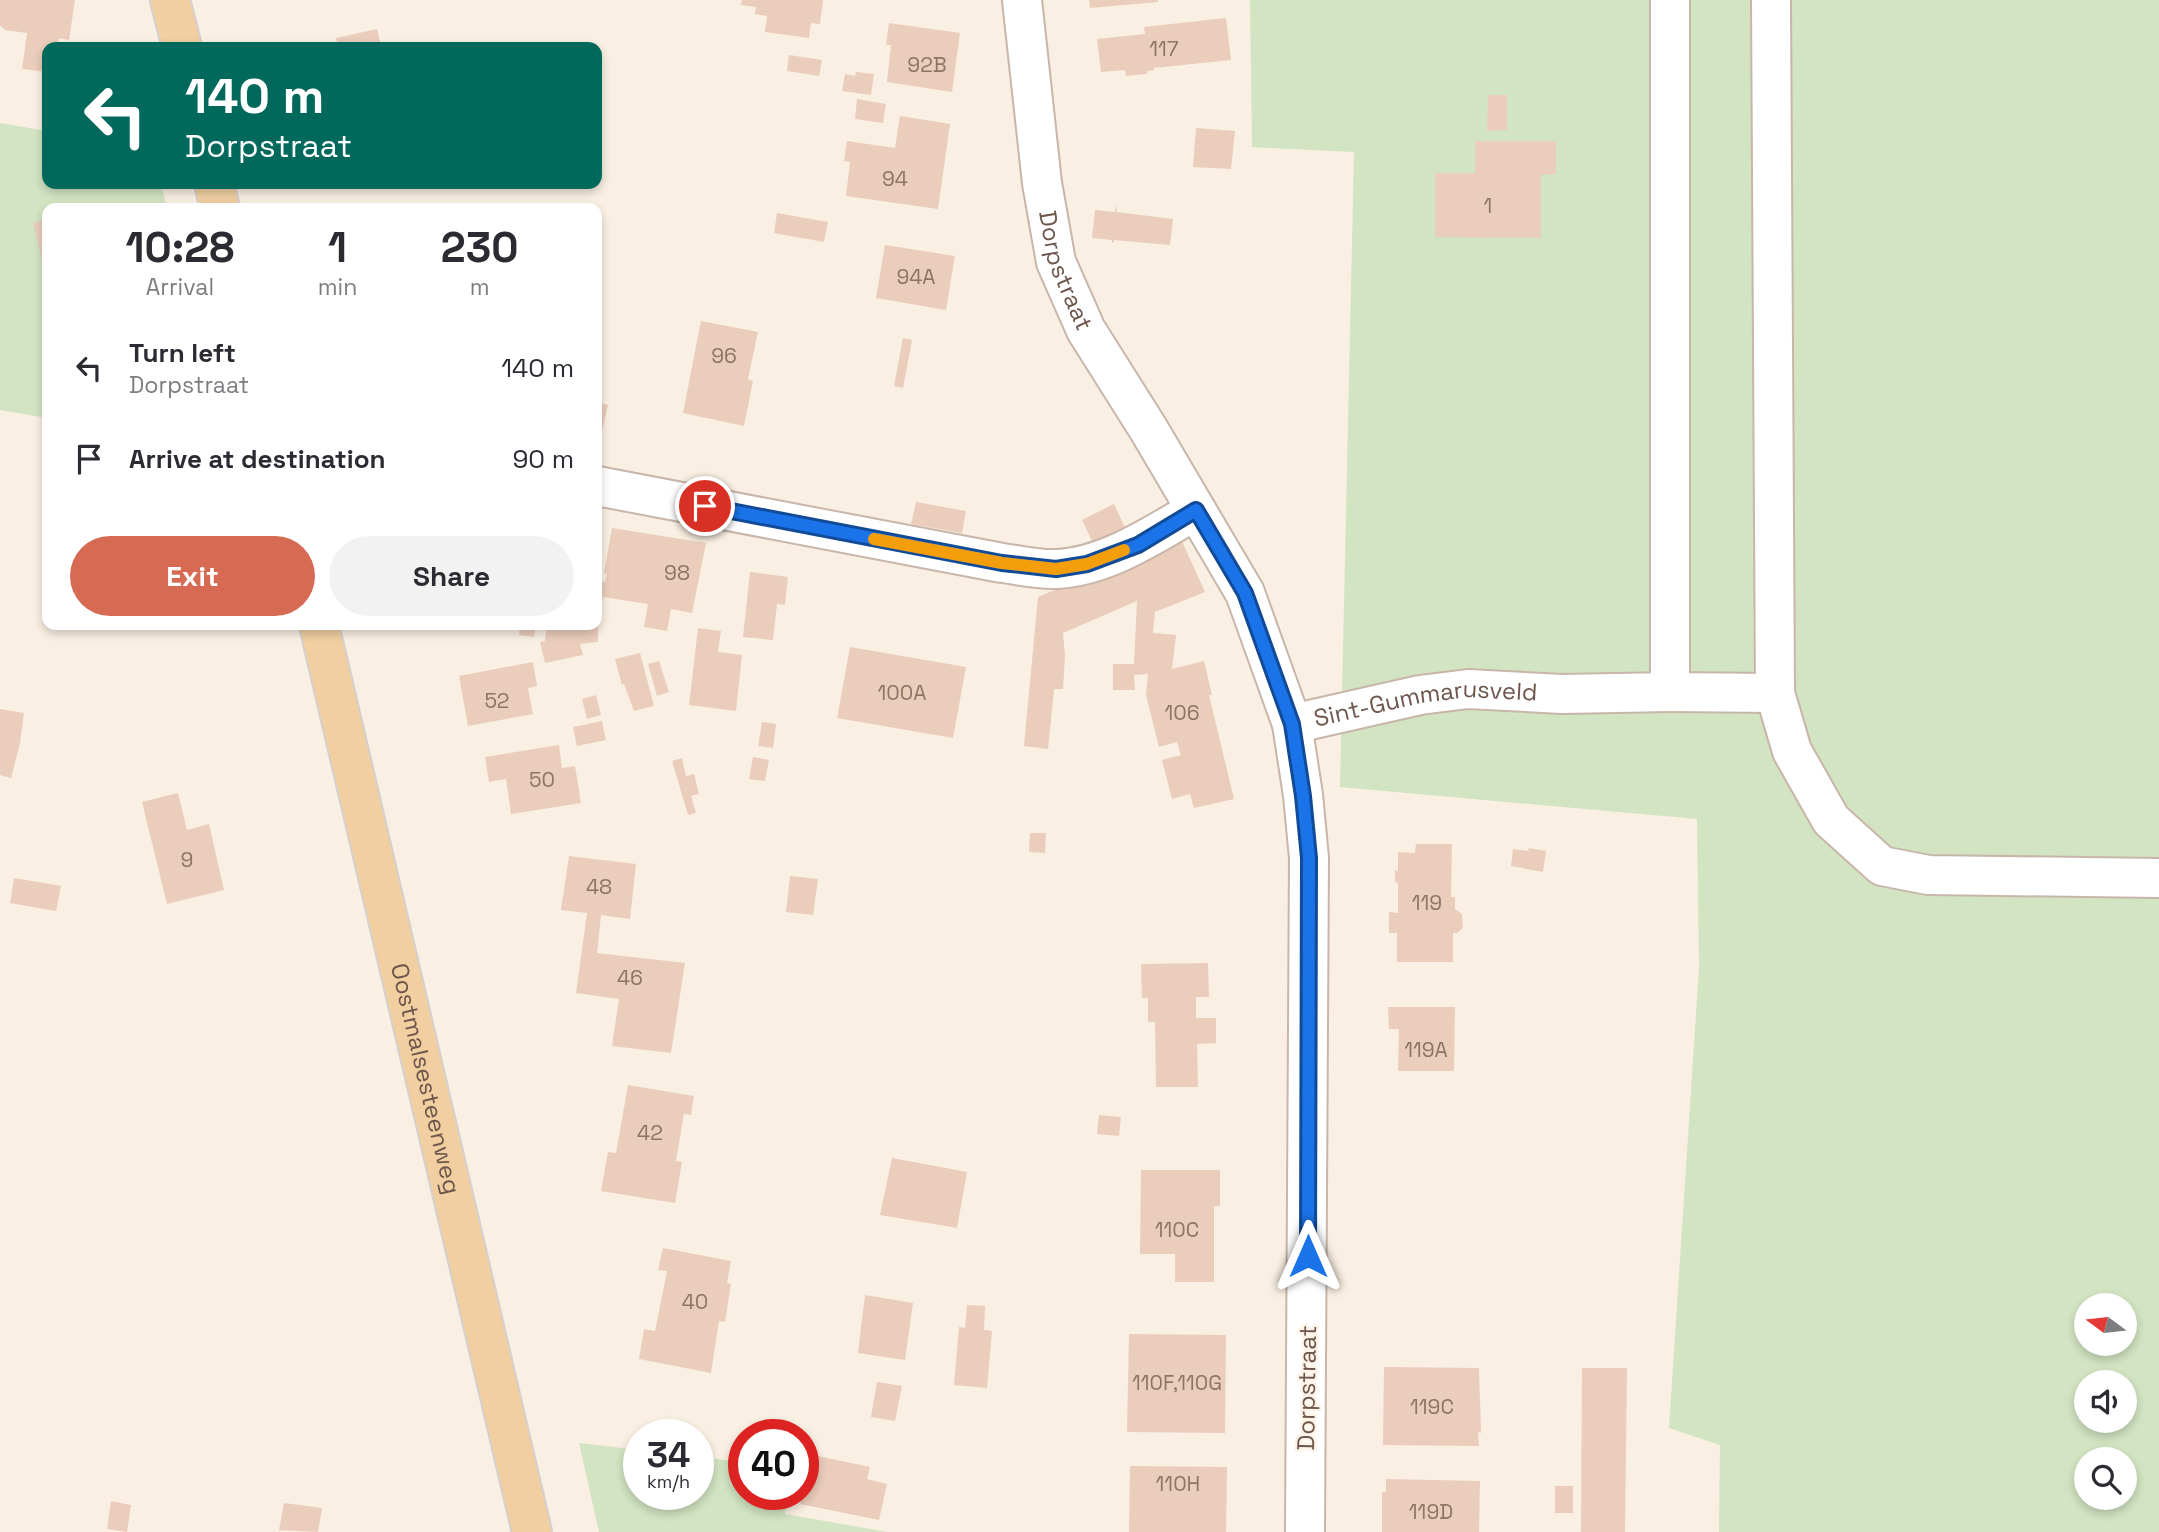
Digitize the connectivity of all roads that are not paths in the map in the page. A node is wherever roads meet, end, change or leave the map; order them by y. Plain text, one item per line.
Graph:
1 (170, 0) edge
2 (1023, 0) edge
3 (1670, 0) edge
4 (1771, 0) edge
5 (181, 42) edge
6 (602, 487) edge
7 (1196, 510) junction
8 (320, 630) edge
9 (1670, 692) junction
10 (1775, 693) junction
11 (1292, 724) junction
12 (2159, 878) edge
13 (532, 1532) edge
14 (1305, 1532) edge

1 - 5 main road
2 - 7 street, Dorpstraat
3 - 9 street
4 - 10 street
6 - 7 street
7 - 11 street, Dorpstraat
8 - 13 main road, Oostmalsesteenweg
9 - 10 street, Sint-Gummarusveld
9 - 11 street, Sint-Gummarusveld
10 - 12 street
11 - 14 street, Dorpstraat

